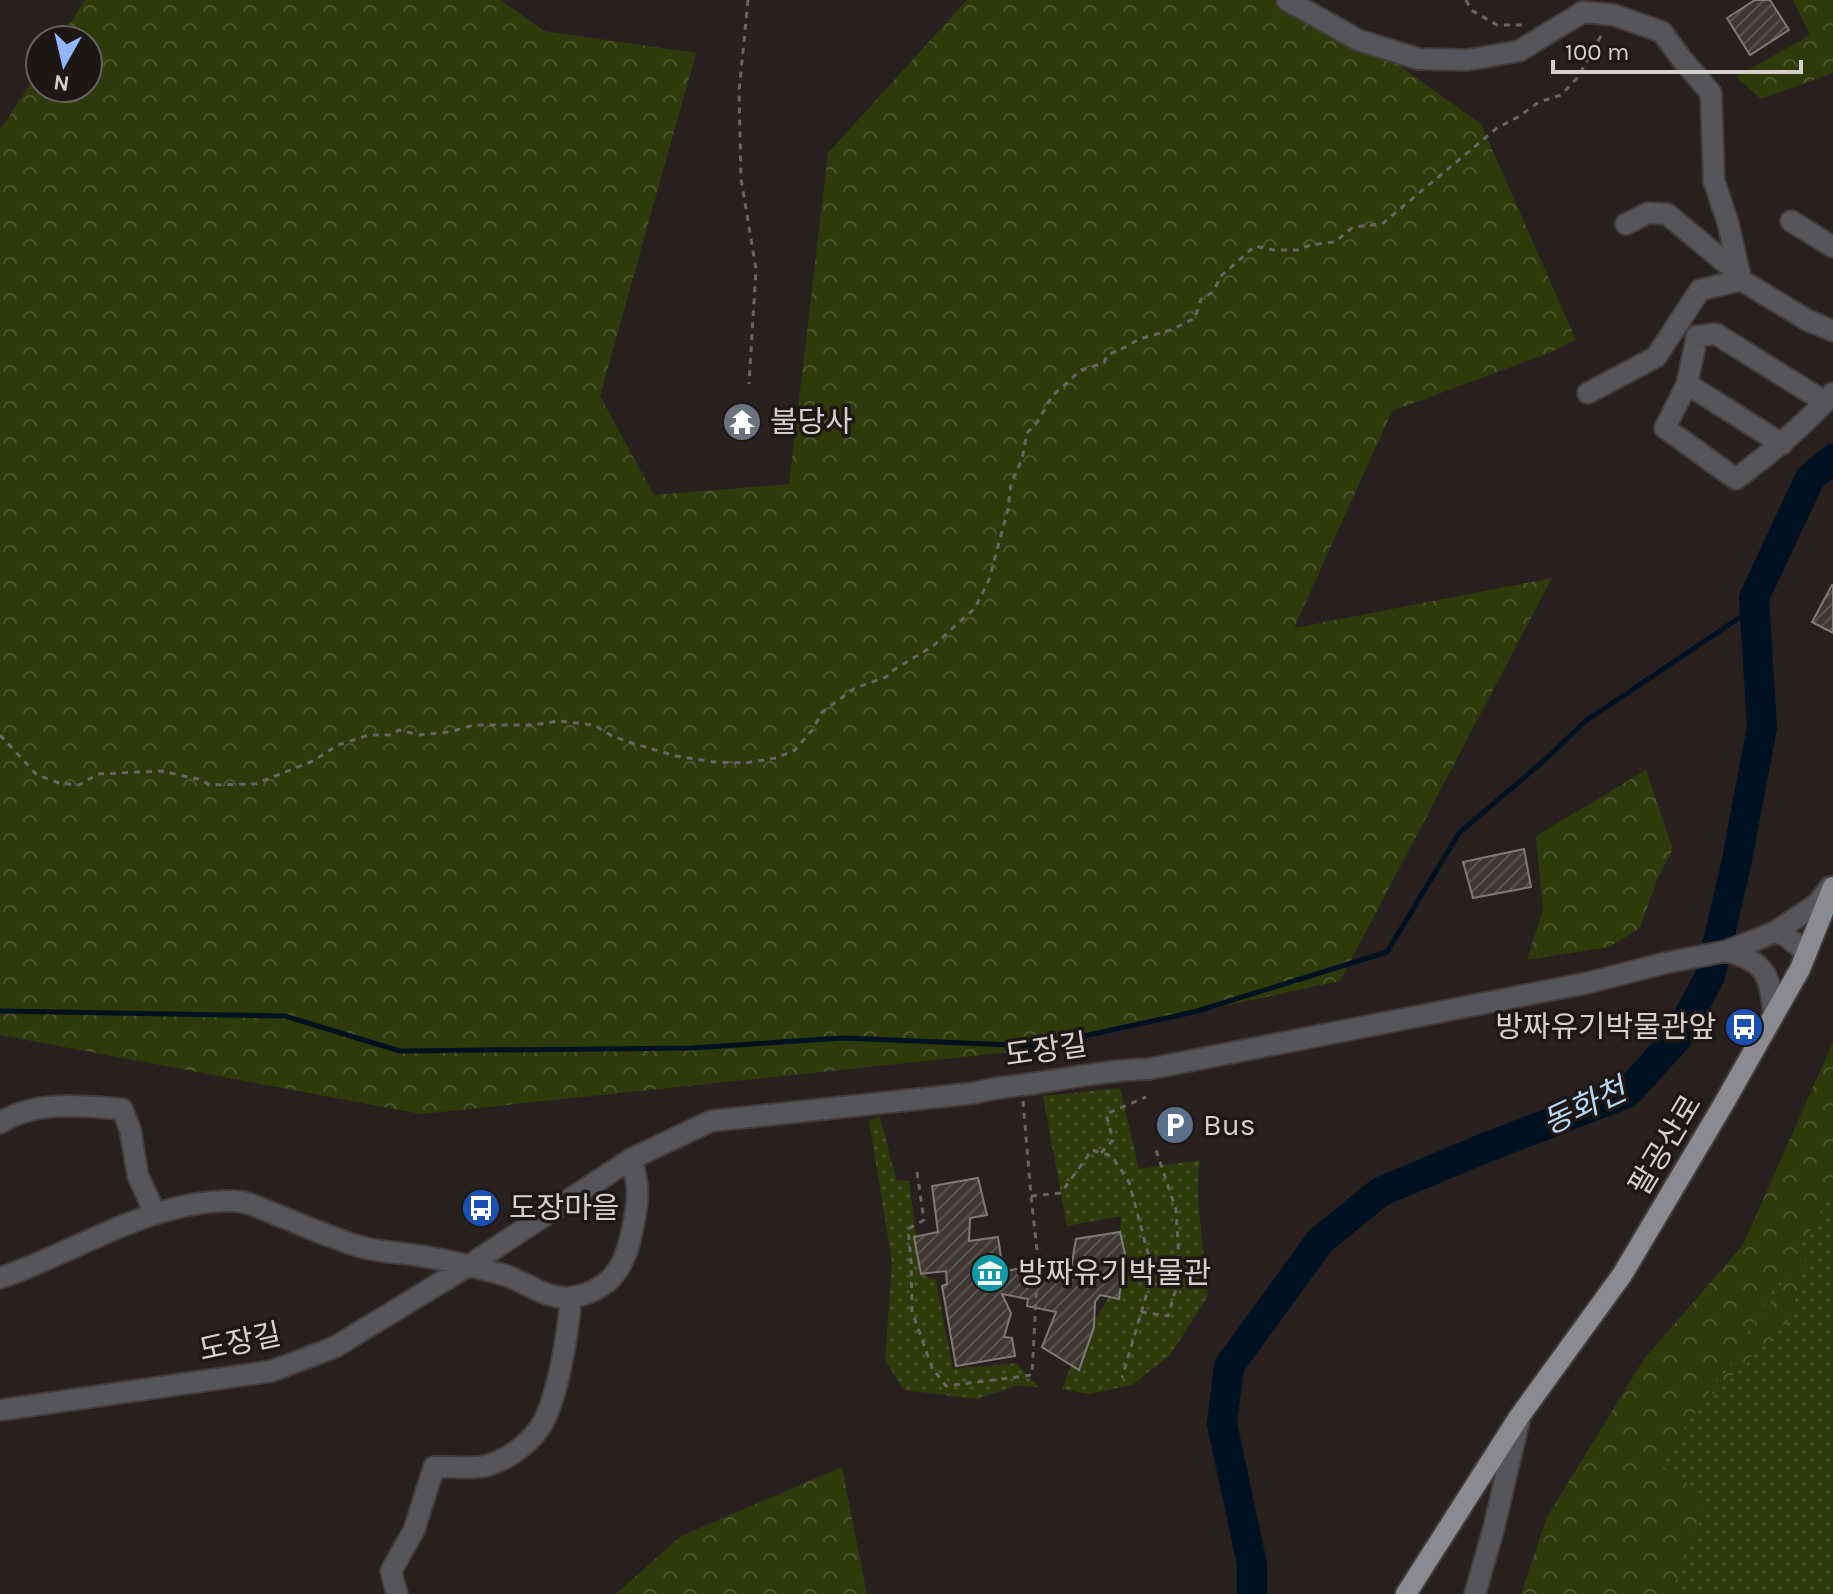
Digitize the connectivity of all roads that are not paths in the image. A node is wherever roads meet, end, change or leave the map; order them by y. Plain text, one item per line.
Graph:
1 (1287, 0) edge
2 (1791, 221) dead end
3 (1626, 224) dead end
4 (1833, 247) edge
5 (1740, 277) junction
6 (1833, 331) edge
7 (1687, 384) junction
8 (1588, 393) dead end
9 (1829, 398) edge
10 (1782, 444) junction
11 (1833, 885) edge
12 (1768, 935) junction
13 (1727, 951) junction
14 (1807, 953) junction
15 (1774, 1015) junction
16 (0, 1123) edge
17 (631, 1159) junction
18 (155, 1213) junction
19 (468, 1266) junction
20 (0, 1278) edge
21 (571, 1298) junction
22 (0, 1410) edge
23 (1519, 1417) junction
24 (397, 1594) edge
25 (1406, 1594) edge
26 (1475, 1594) edge

1 - 5 street
2 - 4 street
3 - 5 street
5 - 6 street
5 - 8 street
7 - 9 street
7 - 10 street
7 - 10 street
9 - 10 street
11 - 12 street, 도장길
11 - 14 main road, 팔공산로
12 - 13 street, 도장길
12 - 14 street
13 - 15 street
13 - 17 street, 도장길
14 - 15 main road, 팔공산로
15 - 23 main road, 팔공산로
16 - 18 street
17 - 19 street, 도장길
17 - 21 street
18 - 19 street
18 - 20 street
19 - 21 street
19 - 22 street, 도장길
21 - 24 street
23 - 25 main road, 팔공산로
23 - 26 street, 팔공산로

